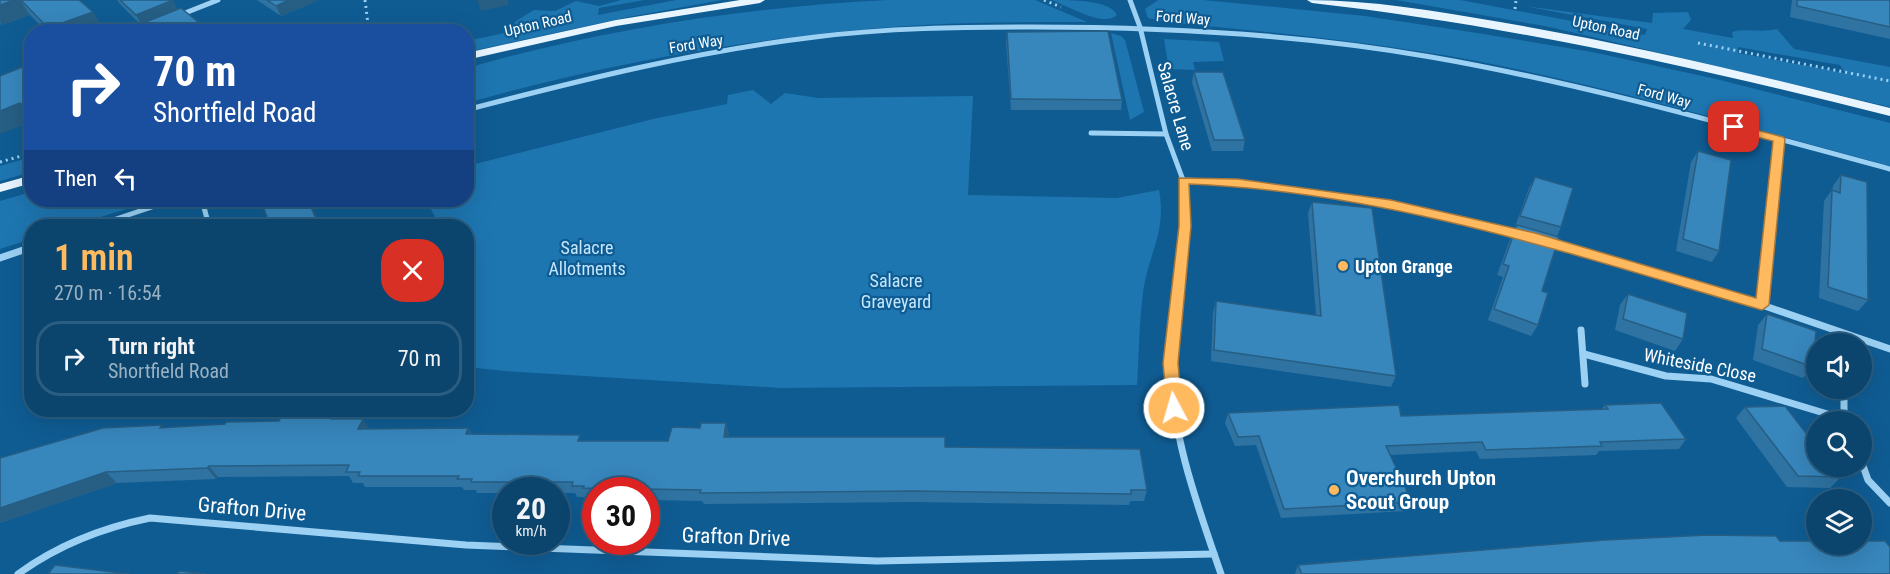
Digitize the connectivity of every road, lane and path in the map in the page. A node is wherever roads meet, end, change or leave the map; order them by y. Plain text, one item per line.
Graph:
1 (218, 0) edge
2 (365, 0) edge
3 (760, 0) edge
4 (1130, 0) edge
5 (1312, 0) edge
6 (178, 15) edge
7 (368, 24) edge
8 (1140, 27) junction
9 (474, 55) edge
10 (474, 108) edge
11 (1890, 112) edge
12 (1091, 133) dead end
13 (1166, 134) junction
14 (1779, 139) junction
15 (24, 155) edge
16 (0, 162) edge
17 (1890, 169) edge
18 (1183, 180) junction
19 (24, 181) edge
20 (0, 188) edge
21 (152, 207) edge
22 (116, 219) edge
23 (1524, 235) edge
24 (1546, 241) edge
25 (24, 250) edge
26 (0, 258) edge
27 (1762, 305) junction
28 (1581, 330) dead end
29 (1890, 349) edge
30 (1584, 354) junction
31 (1584, 384) dead end
32 (1816, 411) edge
33 (1867, 477) edge
34 (1890, 503) edge
35 (1214, 554) junction
36 (18, 574) edge
37 (1221, 574) edge

1 - 6 street
2 - 7 path
3 - 9 main road, Upton Road
4 - 8 street, Salacre Lane
5 - 11 main road, Upton Road
8 - 10 street, Ford Way
8 - 13 street, Salacre Lane
8 - 14 street, Ford Way
12 - 13 street
13 - 18 street, Salacre Lane
14 - 17 street, Ford Way
14 - 27 street
15 - 16 path
18 - 23 street
18 - 35 street, Salacre Lane
19 - 20 main road
21 - 22 street
24 - 27 street
25 - 26 street
27 - 29 street
28 - 30 street
30 - 31 street
30 - 32 street, Whiteside Close
33 - 34 street
35 - 36 street, Grafton Drive
35 - 37 street, Salacre Lane

